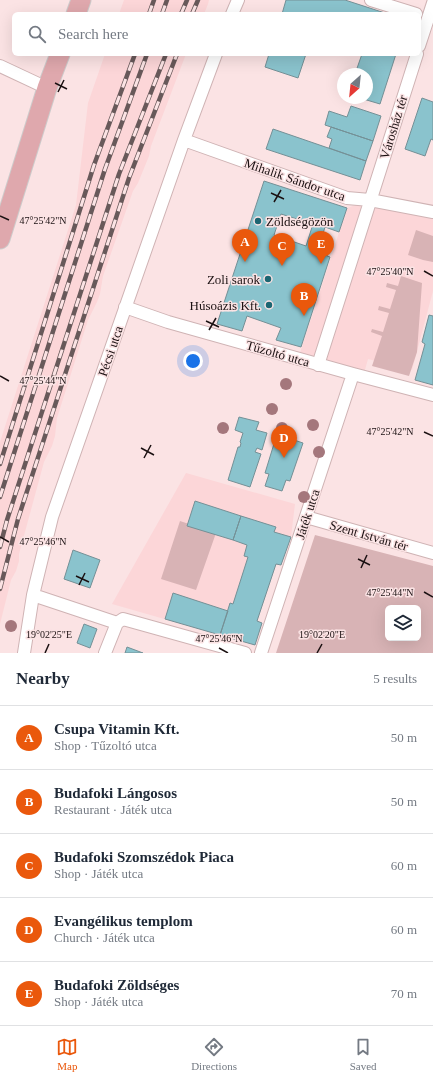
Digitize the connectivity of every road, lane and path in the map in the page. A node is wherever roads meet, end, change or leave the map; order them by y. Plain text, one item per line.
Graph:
1 (81, 0) edge
2 (238, 0) edge
3 (371, 0) edge
4 (433, 3) edge
5 (77, 12) edge
6 (233, 12) edge
7 (410, 12) edge
8 (427, 17) edge
9 (421, 39) edge
10 (59, 56) edge
11 (215, 56) edge
12 (415, 56) edge
13 (0, 66) edge
14 (47, 88) junction
15 (184, 140) junction
16 (370, 200) junction
17 (433, 212) edge
18 (0, 239) edge
19 (125, 307) junction
20 (318, 365) junction
21 (353, 374) junction
22 (433, 395) edge
23 (306, 517) junction
24 (433, 553) edge
25 (33, 595) junction
26 (117, 623) junction
27 (24, 653) edge
28 (105, 653) edge
29 (245, 653) edge
30 (261, 653) edge

1 - 5 main road
2 - 6 street
3 - 7 street
4 - 8 street
8 - 9 street
10 - 14 main road
11 - 15 street, Pécsi utca
12 - 16 street, Városház tér
13 - 14 street
14 - 18 main road
15 - 16 street, Mihalik Sándor utca
15 - 19 street, Pécsi utca
16 - 17 street, Mihalik Sándor utca
16 - 20 street
19 - 20 street, Tűzoltó utca
19 - 25 street, Pécsi utca
20 - 21 street, Tűzoltó utca
21 - 22 street, Tűzoltó utca
21 - 23 street, Játék utca
23 - 24 street, Szent István tér
23 - 30 street, Játék utca
25 - 26 street
25 - 27 street, Pécsi utca
26 - 28 street
26 - 29 street

